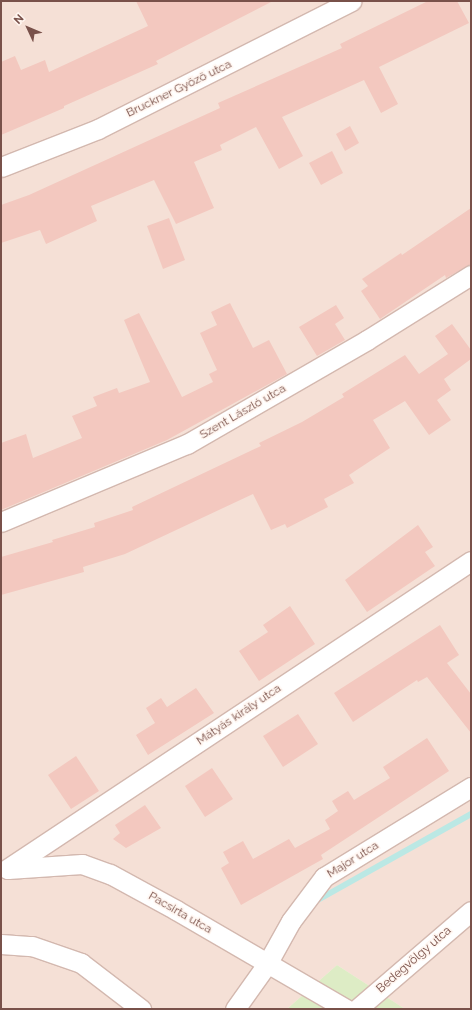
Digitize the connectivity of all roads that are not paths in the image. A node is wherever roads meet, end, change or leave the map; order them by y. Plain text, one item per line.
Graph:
1 (351, 1) edge
2 (1, 167) edge
3 (471, 275) edge
4 (1, 522) edge
5 (471, 561) edge
6 (471, 787) edge
7 (4, 869) edge
8 (471, 911) edge
9 (1, 944) edge
10 (267, 964) junction
11 (141, 1009) edge
12 (235, 1009) edge
13 (346, 1009) edge
14 (357, 1009) edge

1 - 2 street, Bruckner Győző utca
3 - 4 street, Szent László utca
5 - 7 street, Mátyás király utca
6 - 10 street, Major utca
7 - 10 street, Pacsirta utca
8 - 14 street, Bedegvölgy utca
9 - 11 street
10 - 12 street, Major utca
10 - 13 street, Pacsirta utca

